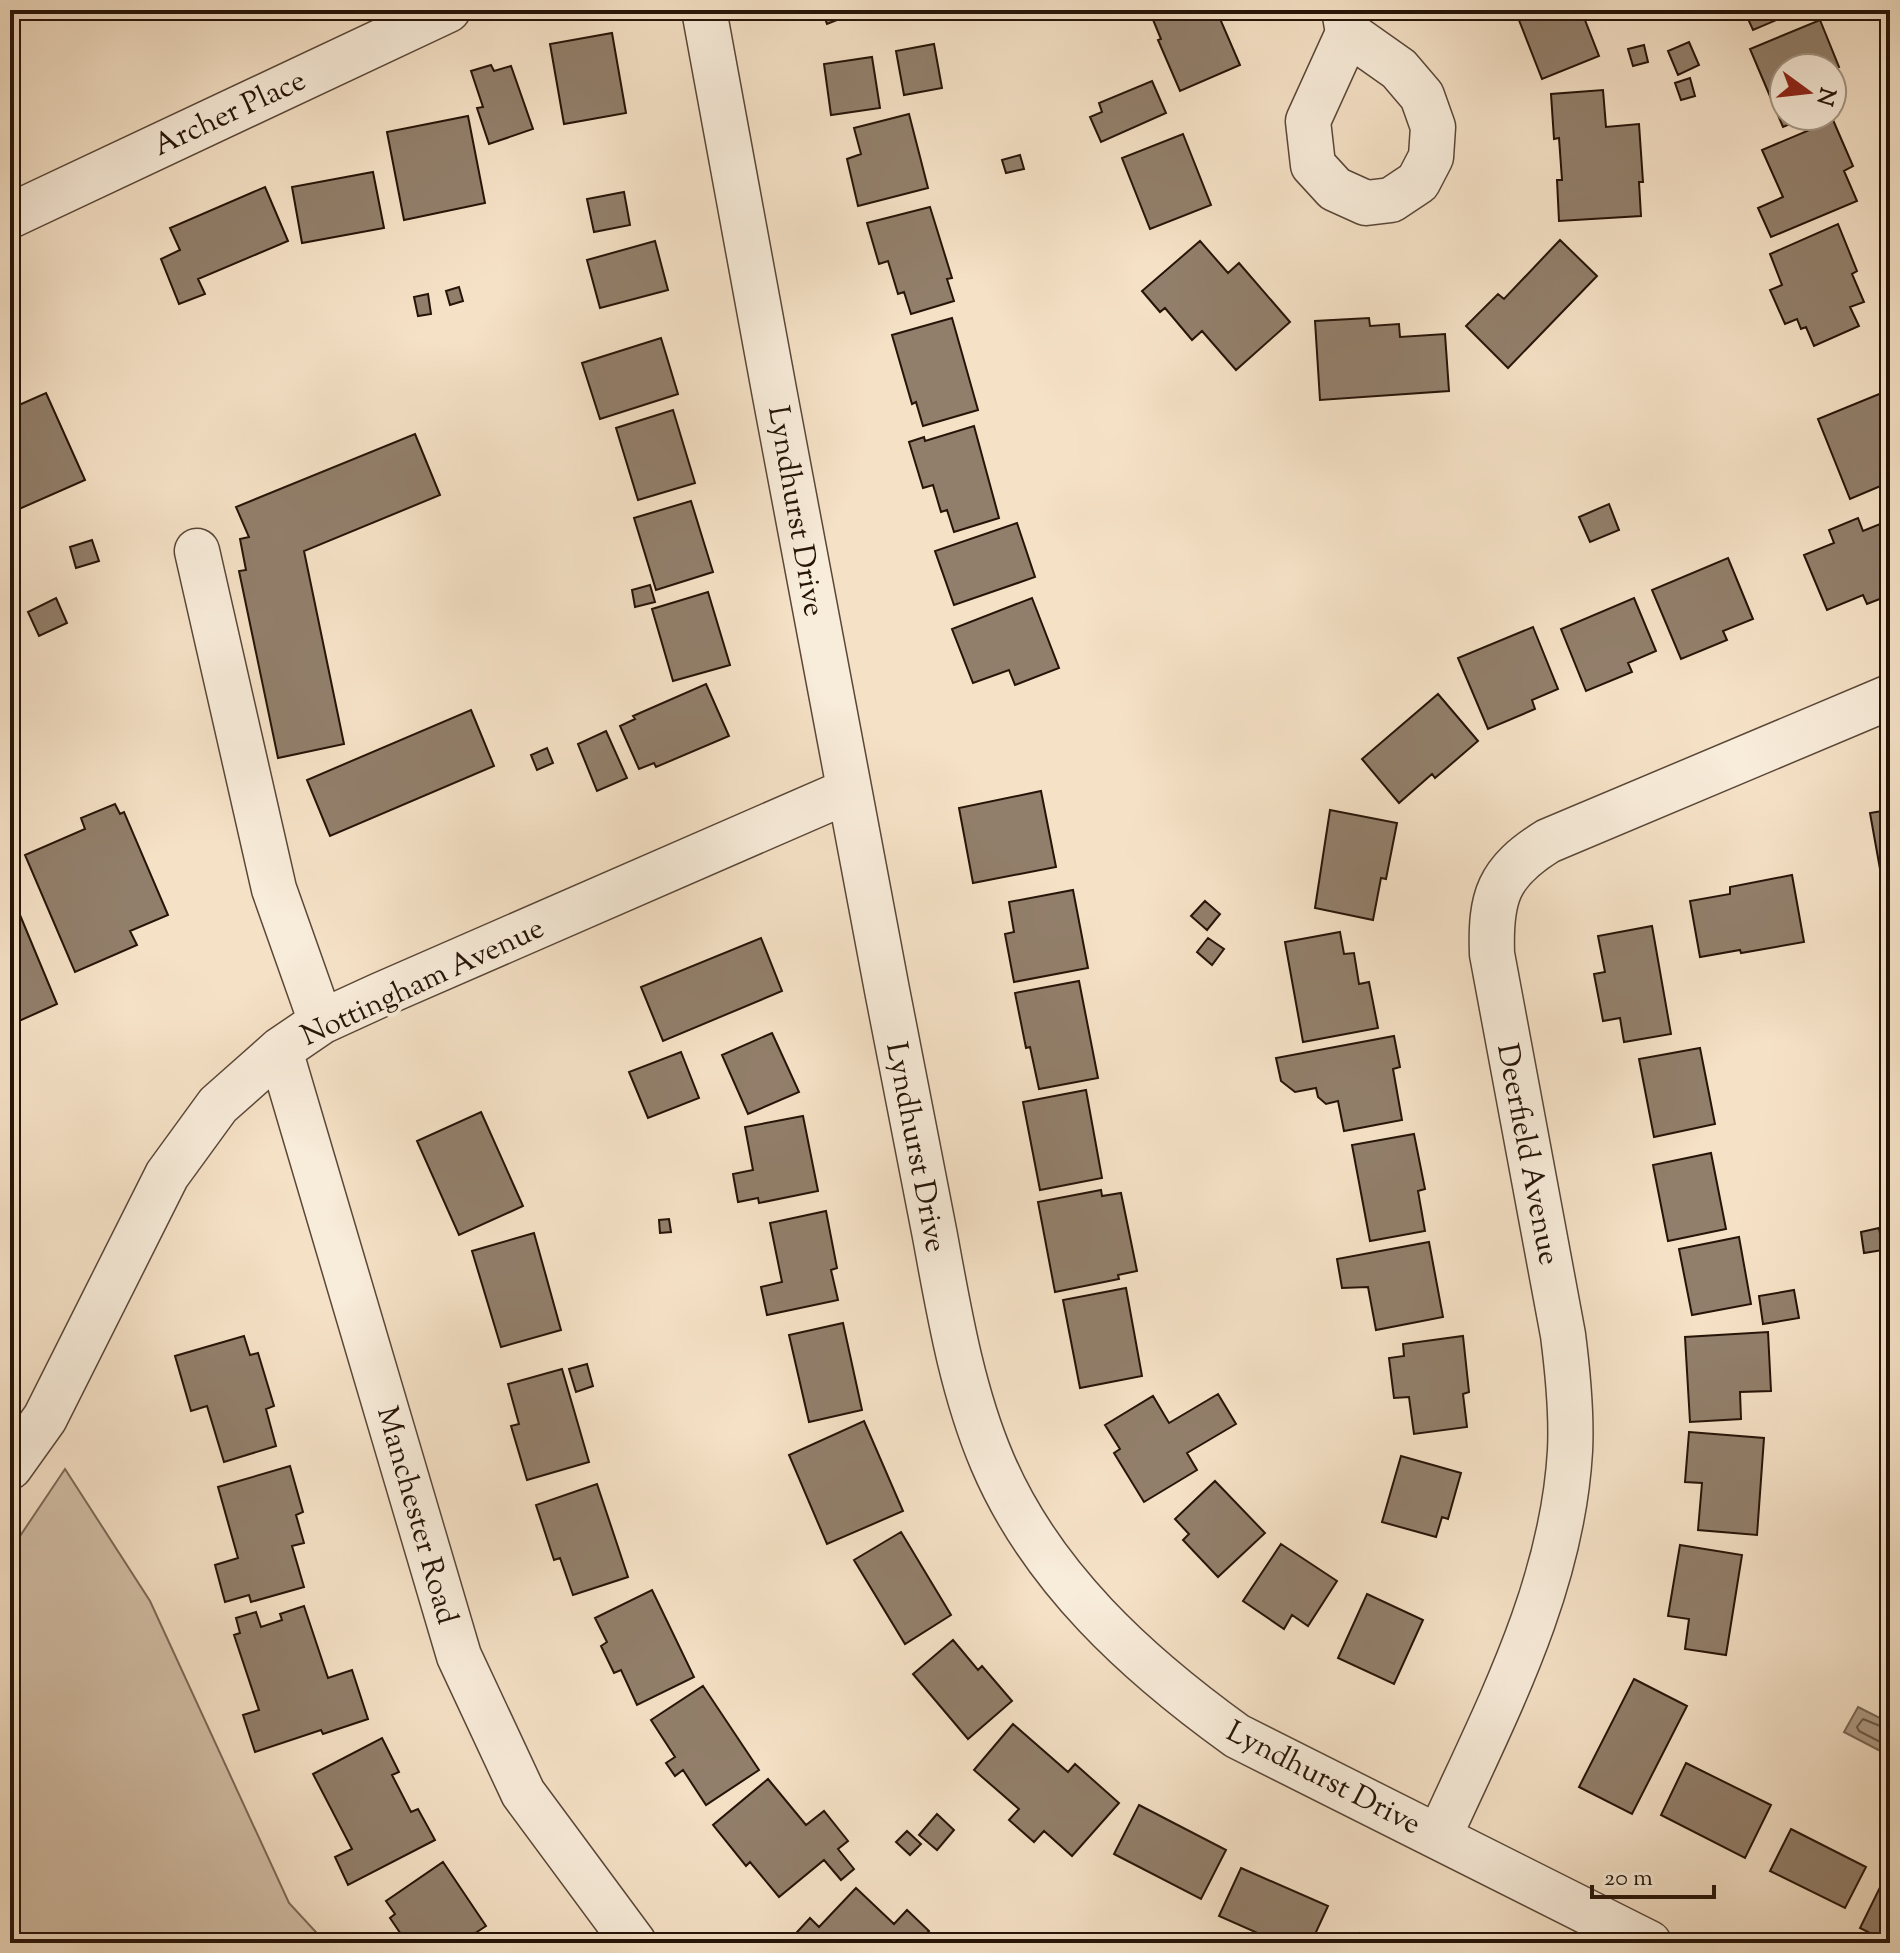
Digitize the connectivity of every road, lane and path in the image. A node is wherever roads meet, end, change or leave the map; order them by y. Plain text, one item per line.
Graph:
1 (448, 10) edge
2 (704, 10) edge
3 (10, 216) edge
4 (197, 551) dead end
5 (1890, 697) edge
6 (848, 791) junction
7 (321, 1022) junction
8 (280, 1050) junction
9 (10, 1467) edge
10 (1439, 1837) junction
11 (634, 1943) edge
12 (1649, 1943) edge

1 - 3 street, Archer Place
2 - 6 street, Lyndhurst Drive
4 - 7 street
5 - 10 street, Deerfield Avenue
6 - 7 street, Nottingham Avenue
6 - 10 street, Lyndhurst Drive
7 - 8 street, Nottingham Avenue
8 - 9 street, Nottingham Avenue
8 - 11 street, Manchester Road
10 - 12 street, Lyndhurst Drive

